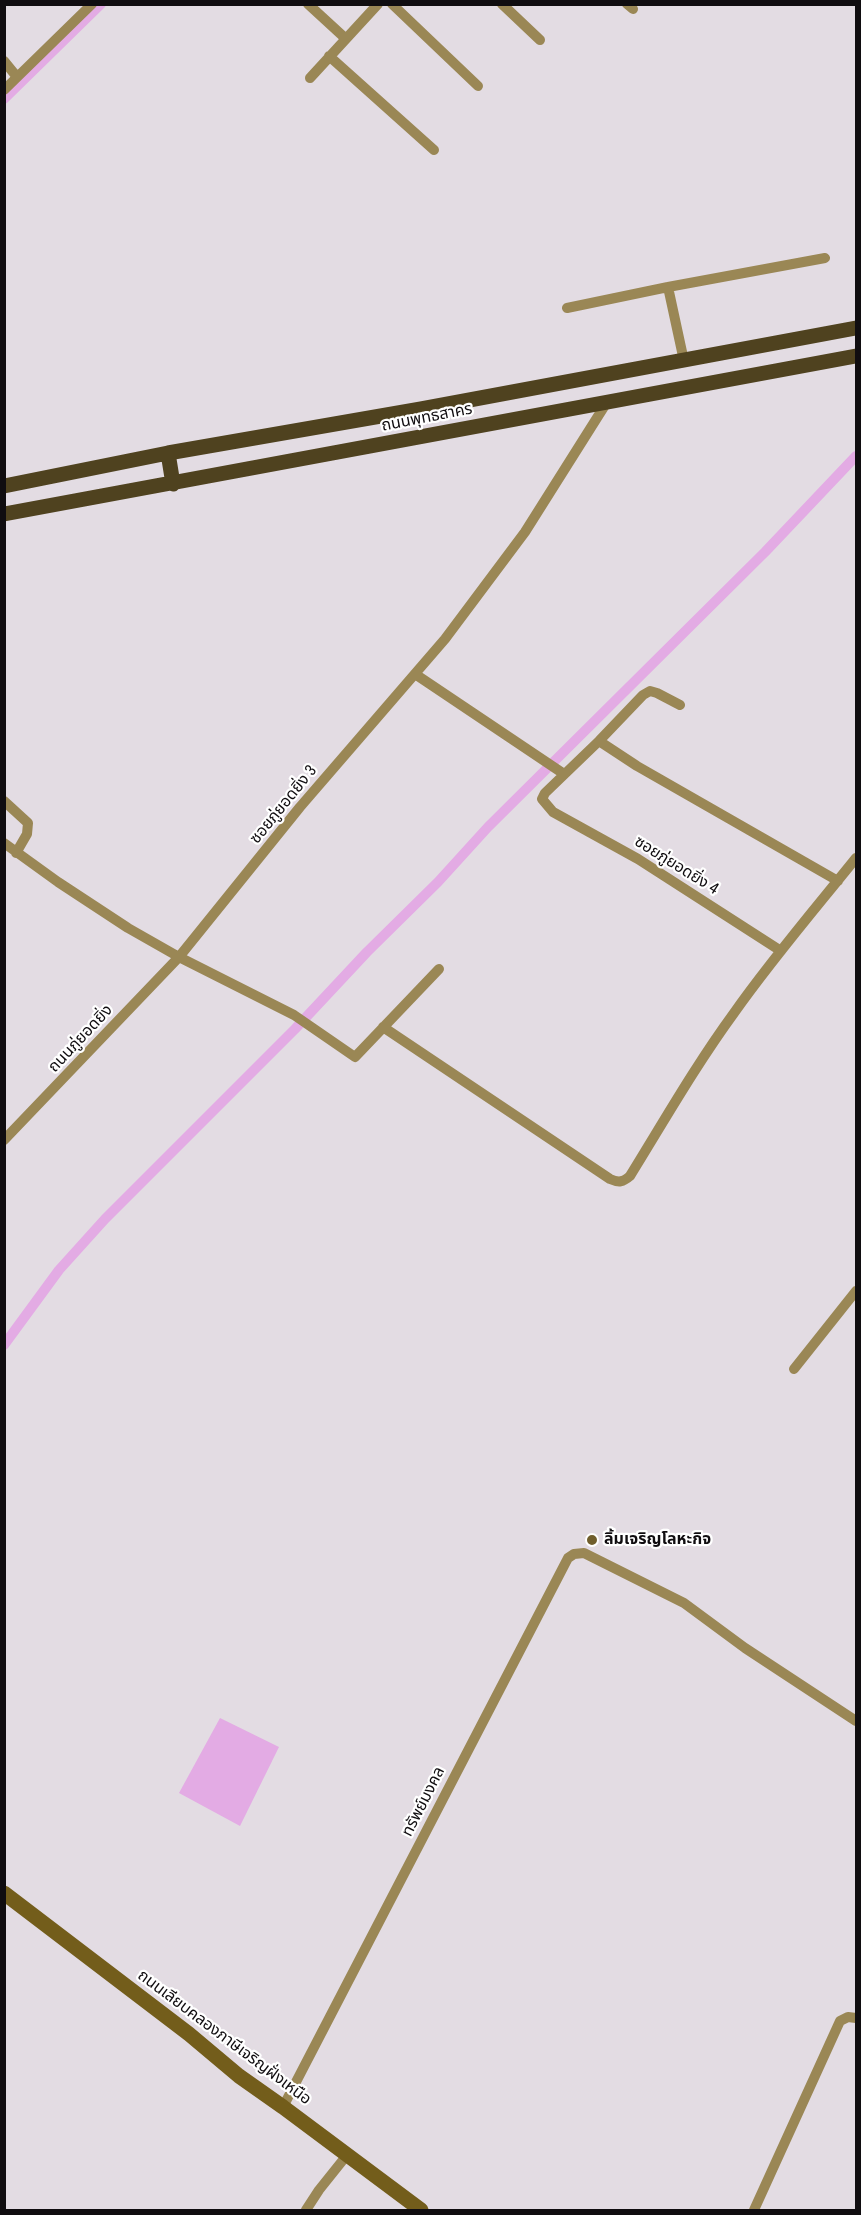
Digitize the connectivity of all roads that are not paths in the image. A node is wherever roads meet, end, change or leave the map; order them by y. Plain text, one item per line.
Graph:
1 (92, 4) edge
2 (308, 4) edge
3 (378, 4) edge
4 (392, 4) edge
5 (502, 4) edge
6 (345, 38) junction
7 (540, 40) dead end
8 (329, 56) junction
9 (4, 62) edge
10 (17, 77) junction
11 (310, 78) dead end
12 (478, 86) dead end
13 (4, 90) edge
14 (434, 150) dead end
15 (825, 258) dead end
16 (668, 287) junction
17 (567, 308) dead end
18 (856, 328) edge
19 (856, 356) edge
20 (684, 361) junction
21 (607, 402) junction
22 (168, 453) junction
23 (173, 484) junction
24 (4, 486) edge
25 (4, 514) edge
26 (415, 674) junction
27 (680, 705) dead end
28 (599, 741) junction
29 (564, 774) junction
30 (4, 801) edge
31 (4, 843) edge
32 (16, 853) junction
33 (856, 858) edge
34 (838, 881) junction
35 (781, 951) junction
36 (179, 957) junction
37 (439, 969) dead end
38 (383, 1027) junction
39 (4, 1140) edge
40 (856, 1291) edge
41 (794, 1369) dead end
42 (856, 1721) edge
43 (4, 1893) edge
44 (856, 2018) edge
45 (283, 2107) junction
46 (347, 2155) junction
47 (306, 2211) edge
48 (421, 2211) edge
49 (754, 2211) edge

1 - 10 street
2 - 6 street
3 - 6 street
4 - 12 street
5 - 7 street
6 - 8 street
8 - 11 street
8 - 14 street
9 - 10 street
10 - 13 street
15 - 16 street
16 - 17 street
16 - 20 street
18 - 20 main road, ถนนพุทธสาคร
19 - 21 main road, ถนนพุทธสาคร
20 - 22 main road, ถนนพุทธสาคร
21 - 23 main road, ถนนพุทธสาคร
21 - 26 street, ซอยภู่ยอดยิ่ง 3
22 - 23 main road
22 - 24 main road, ถนนพุทธสาคร
23 - 25 main road, ถนนพุทธสาคร
26 - 29 street
26 - 36 street, ซอยภู่ยอดยิ่ง 3
27 - 28 street
28 - 29 street
28 - 34 street
29 - 35 street, ซอยภู่ยอดยิ่ง 4
30 - 32 street
31 - 32 street
32 - 36 street
33 - 34 street
34 - 35 street
35 - 38 street
36 - 38 street
36 - 39 street, ถนนภู่ยอดยิ่ง
37 - 38 street
40 - 41 street
42 - 45 street, ทรัพย์มงคล
43 - 45 main road, ถนนเลียบคลองภาษีเจริญฝั่งเหนือ
44 - 49 street
45 - 46 main road, ถนนเลียบคลองภาษีเจริญฝั่งเหนือ
46 - 47 street
46 - 48 main road, ถนนเลียบคลองภาษีเจริญฝั่งเหนือ

